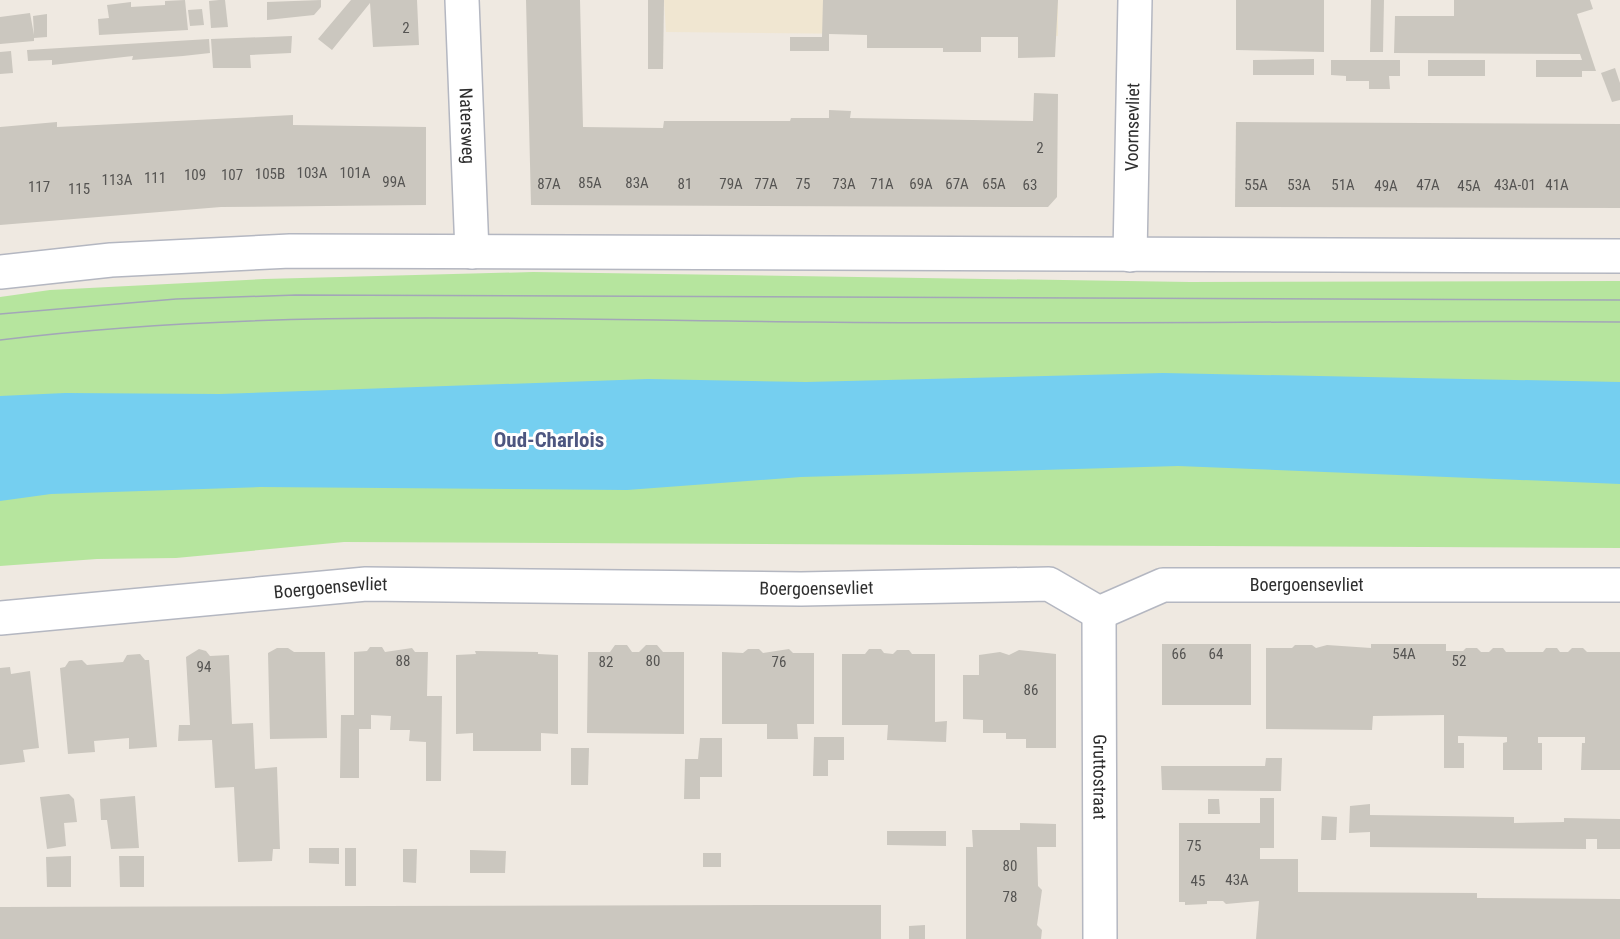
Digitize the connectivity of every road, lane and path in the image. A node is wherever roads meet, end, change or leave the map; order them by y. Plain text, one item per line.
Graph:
1 (462, 0) edge
2 (1135, 0) edge
3 (472, 252) junction
4 (1130, 255) junction
5 (1620, 256) edge
6 (0, 272) edge
7 (1620, 585) edge
8 (1099, 613) junction
9 (0, 618) edge
10 (1100, 939) edge

1 - 3 street, Natersweg
2 - 4 street, Voornsevliet
3 - 4 street
3 - 6 street
4 - 5 street
7 - 8 street, Boergoensevliet
8 - 9 street, Boergoensevliet
8 - 10 street, Gruttostraat

